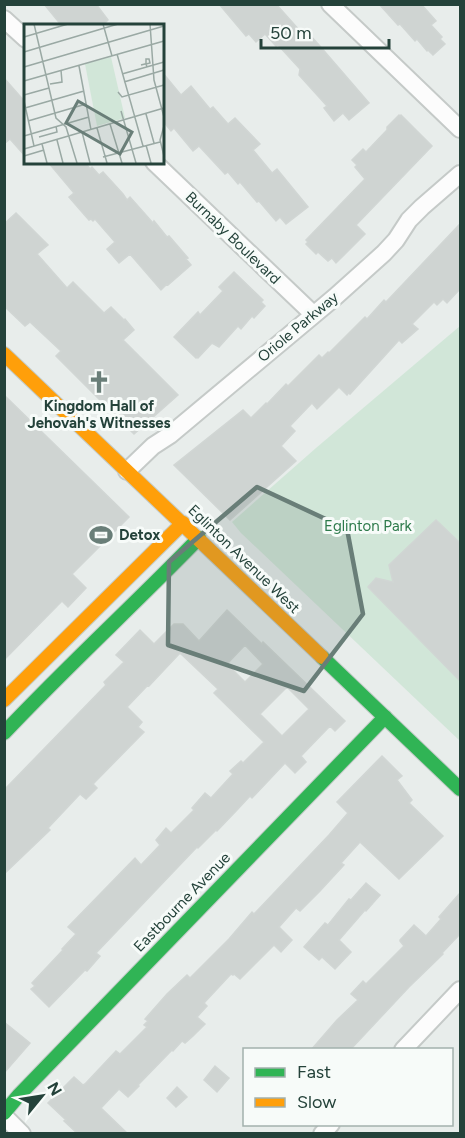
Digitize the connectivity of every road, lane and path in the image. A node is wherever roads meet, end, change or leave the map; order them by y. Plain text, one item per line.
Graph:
1 (330, 4) edge
2 (4, 19) edge
3 (24, 37) edge
4 (460, 129) edge
5 (156, 164) edge
6 (460, 174) edge
7 (313, 315) junction
8 (4, 354) edge
9 (127, 471) junction
10 (183, 522) junction
11 (199, 538) junction
12 (137, 568) junction
13 (154, 584) junction
14 (4, 700) edge
15 (385, 717) junction
16 (4, 733) edge
17 (460, 789) edge
18 (460, 990) edge
19 (405, 1048) edge
20 (4, 1114) edge
21 (22, 1134) edge

1 - 4 street
2 - 3 street
5 - 7 street, Burnaby Boulevard
6 - 7 street, Oriole Parkway
7 - 9 street, Oriole Parkway
8 - 9 street, Eglinton Avenue West
9 - 10 street, Eglinton Avenue West
10 - 11 street, Eglinton Avenue West
10 - 12 street
11 - 13 street
11 - 15 street, Eglinton Avenue West
12 - 13 street
12 - 14 street
13 - 16 street
15 - 17 street, Eglinton Avenue West
15 - 20 street, Eastbourne Avenue
18 - 19 street
20 - 21 street

